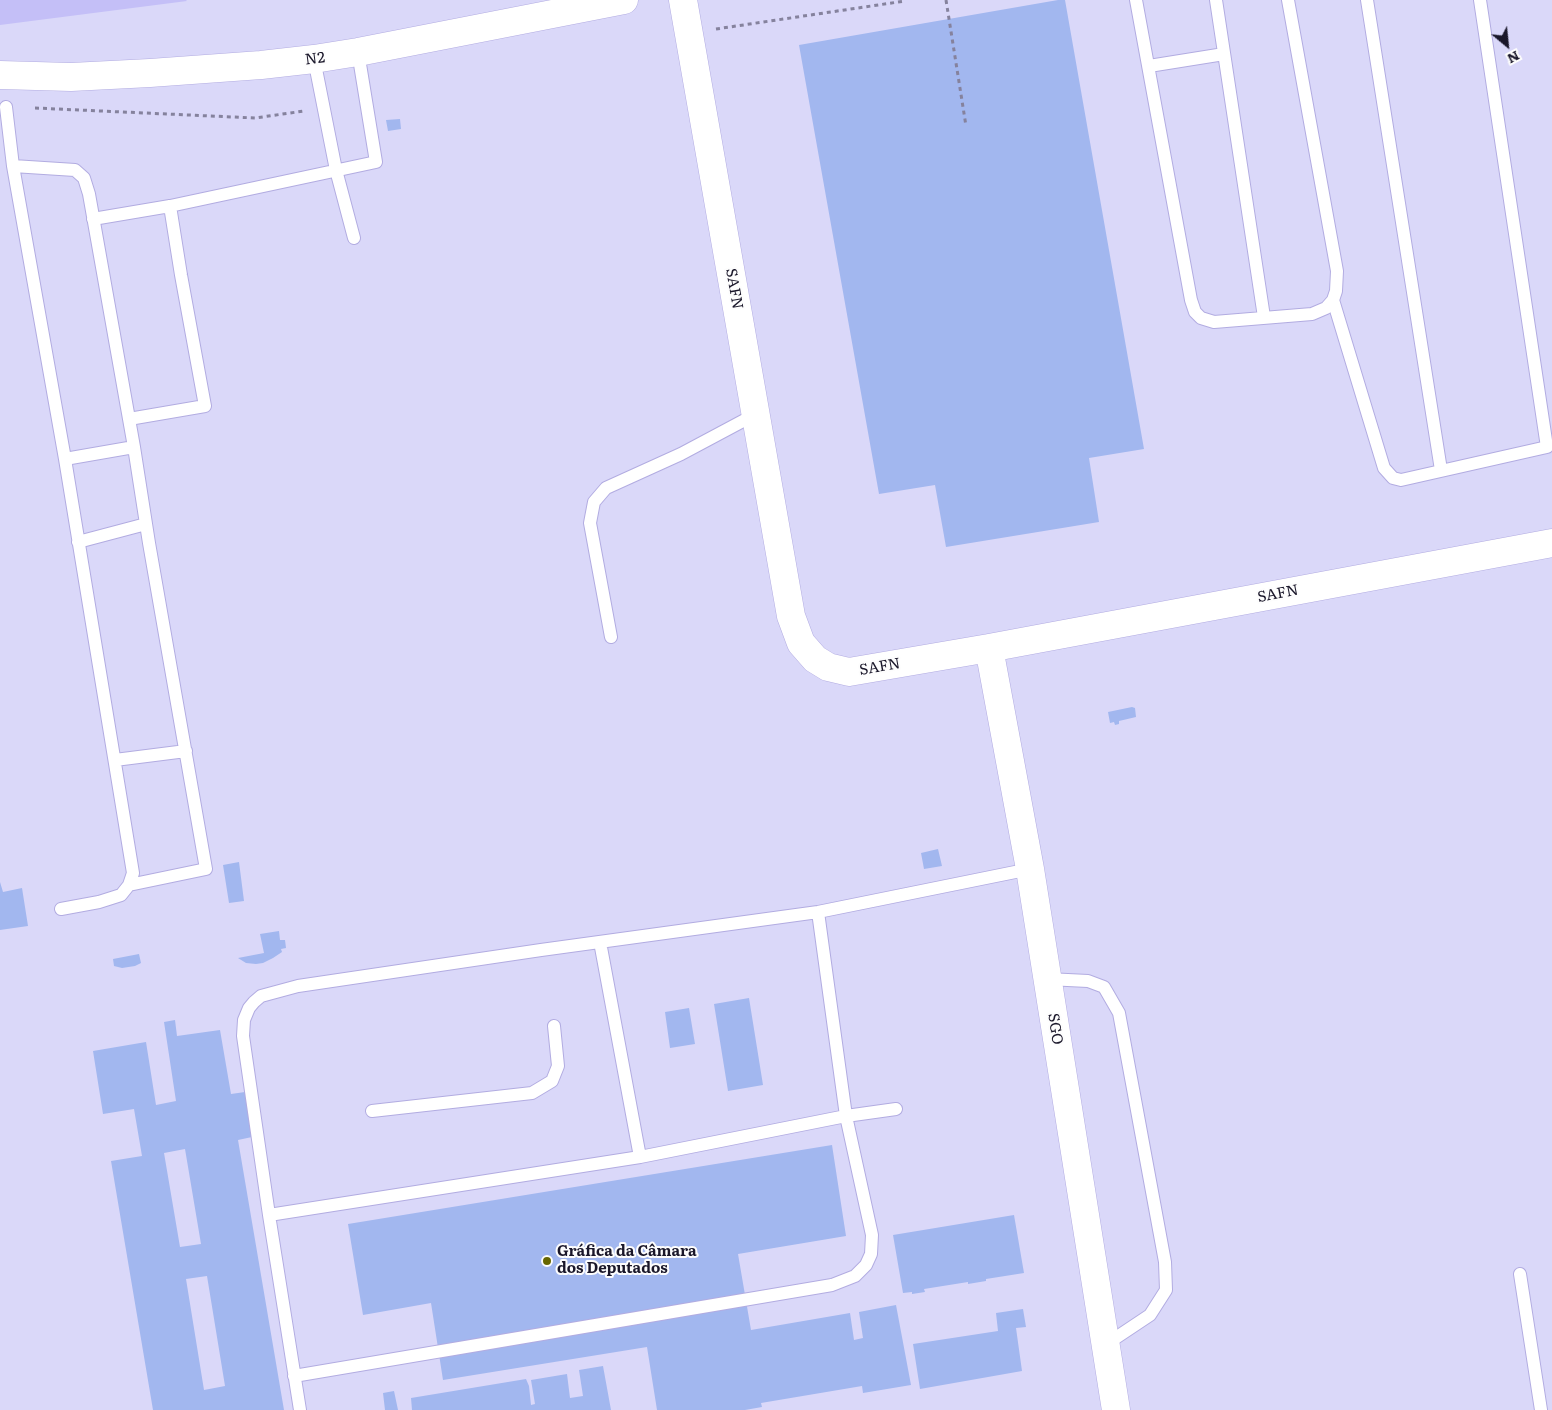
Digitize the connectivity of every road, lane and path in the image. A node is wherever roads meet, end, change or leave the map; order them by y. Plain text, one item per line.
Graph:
1 (624, 0) edge
2 (682, 0) edge
3 (946, 0) edge
4 (1136, 0) edge
5 (1216, 0) edge
6 (1288, 0) edge
7 (1367, 0) edge
8 (1480, 0) edge
9 (905, 1) edge
10 (688, 33) junction
11 (358, 52) junction
12 (1224, 54) junction
13 (314, 59) junction
14 (1148, 66) junction
15 (0, 75) edge
16 (6, 108) dead end
17 (35, 108) dead end
18 (324, 108) junction
19 (966, 126) dead end
20 (12, 166) junction
21 (336, 170) junction
22 (170, 206) junction
23 (93, 219) junction
24 (354, 238) dead end
25 (1333, 300) junction
26 (1264, 318) junction
27 (756, 414) junction
28 (129, 419) junction
29 (134, 447) junction
30 (65, 459) junction
31 (1441, 470) junction
32 (146, 524) junction
33 (78, 542) junction
34 (1552, 543) edge
35 (611, 637) dead end
36 (989, 648) junction
37 (186, 751) junction
38 (115, 760) junction
39 (1030, 869) junction
40 (129, 885) junction
41 (61, 910) dead end
42 (818, 912) junction
43 (600, 942) junction
44 (1047, 979) junction
45 (554, 1026) dead end
46 (896, 1108) dead end
47 (372, 1111) dead end
48 (846, 1116) junction
49 (640, 1158) junction
50 (269, 1215) junction
51 (1520, 1274) dead end
52 (1106, 1345) junction
53 (294, 1376) junction
54 (300, 1410) edge
55 (1116, 1410) edge
56 (1542, 1410) edge

1 - 11 street, N2
2 - 10 street, SAFN
3 - 19 path
4 - 14 lane
5 - 12 lane
6 - 25 lane
7 - 31 lane
8 - 31 lane
9 - 10 path
10 - 27 street, SAFN
11 - 13 street, N2
11 - 21 lane
12 - 14 lane
12 - 26 lane
13 - 15 street, N2
13 - 18 lane
14 - 26 lane
16 - 20 lane
17 - 18 path
18 - 21 lane
20 - 23 lane
20 - 30 lane
21 - 22 lane
21 - 24 lane
22 - 23 lane
22 - 28 lane
23 - 28 lane
25 - 26 lane
25 - 31 lane
27 - 35 lane
27 - 36 street, SAFN
28 - 29 lane
29 - 30 lane
29 - 32 lane
30 - 33 lane
32 - 33 lane
32 - 37 lane
33 - 38 lane
34 - 36 street, SAFN
36 - 39 street, SGO
37 - 38 lane
37 - 40 lane
38 - 40 lane
39 - 42 lane
39 - 44 street, SGO
40 - 41 lane
42 - 43 lane
42 - 48 lane
43 - 49 lane
43 - 50 lane
44 - 52 street, SGO
44 - 52 lane
45 - 47 lane
46 - 48 lane
48 - 49 lane
48 - 53 lane
49 - 50 lane
50 - 53 lane
51 - 56 lane
52 - 55 street, SGO
53 - 54 lane

